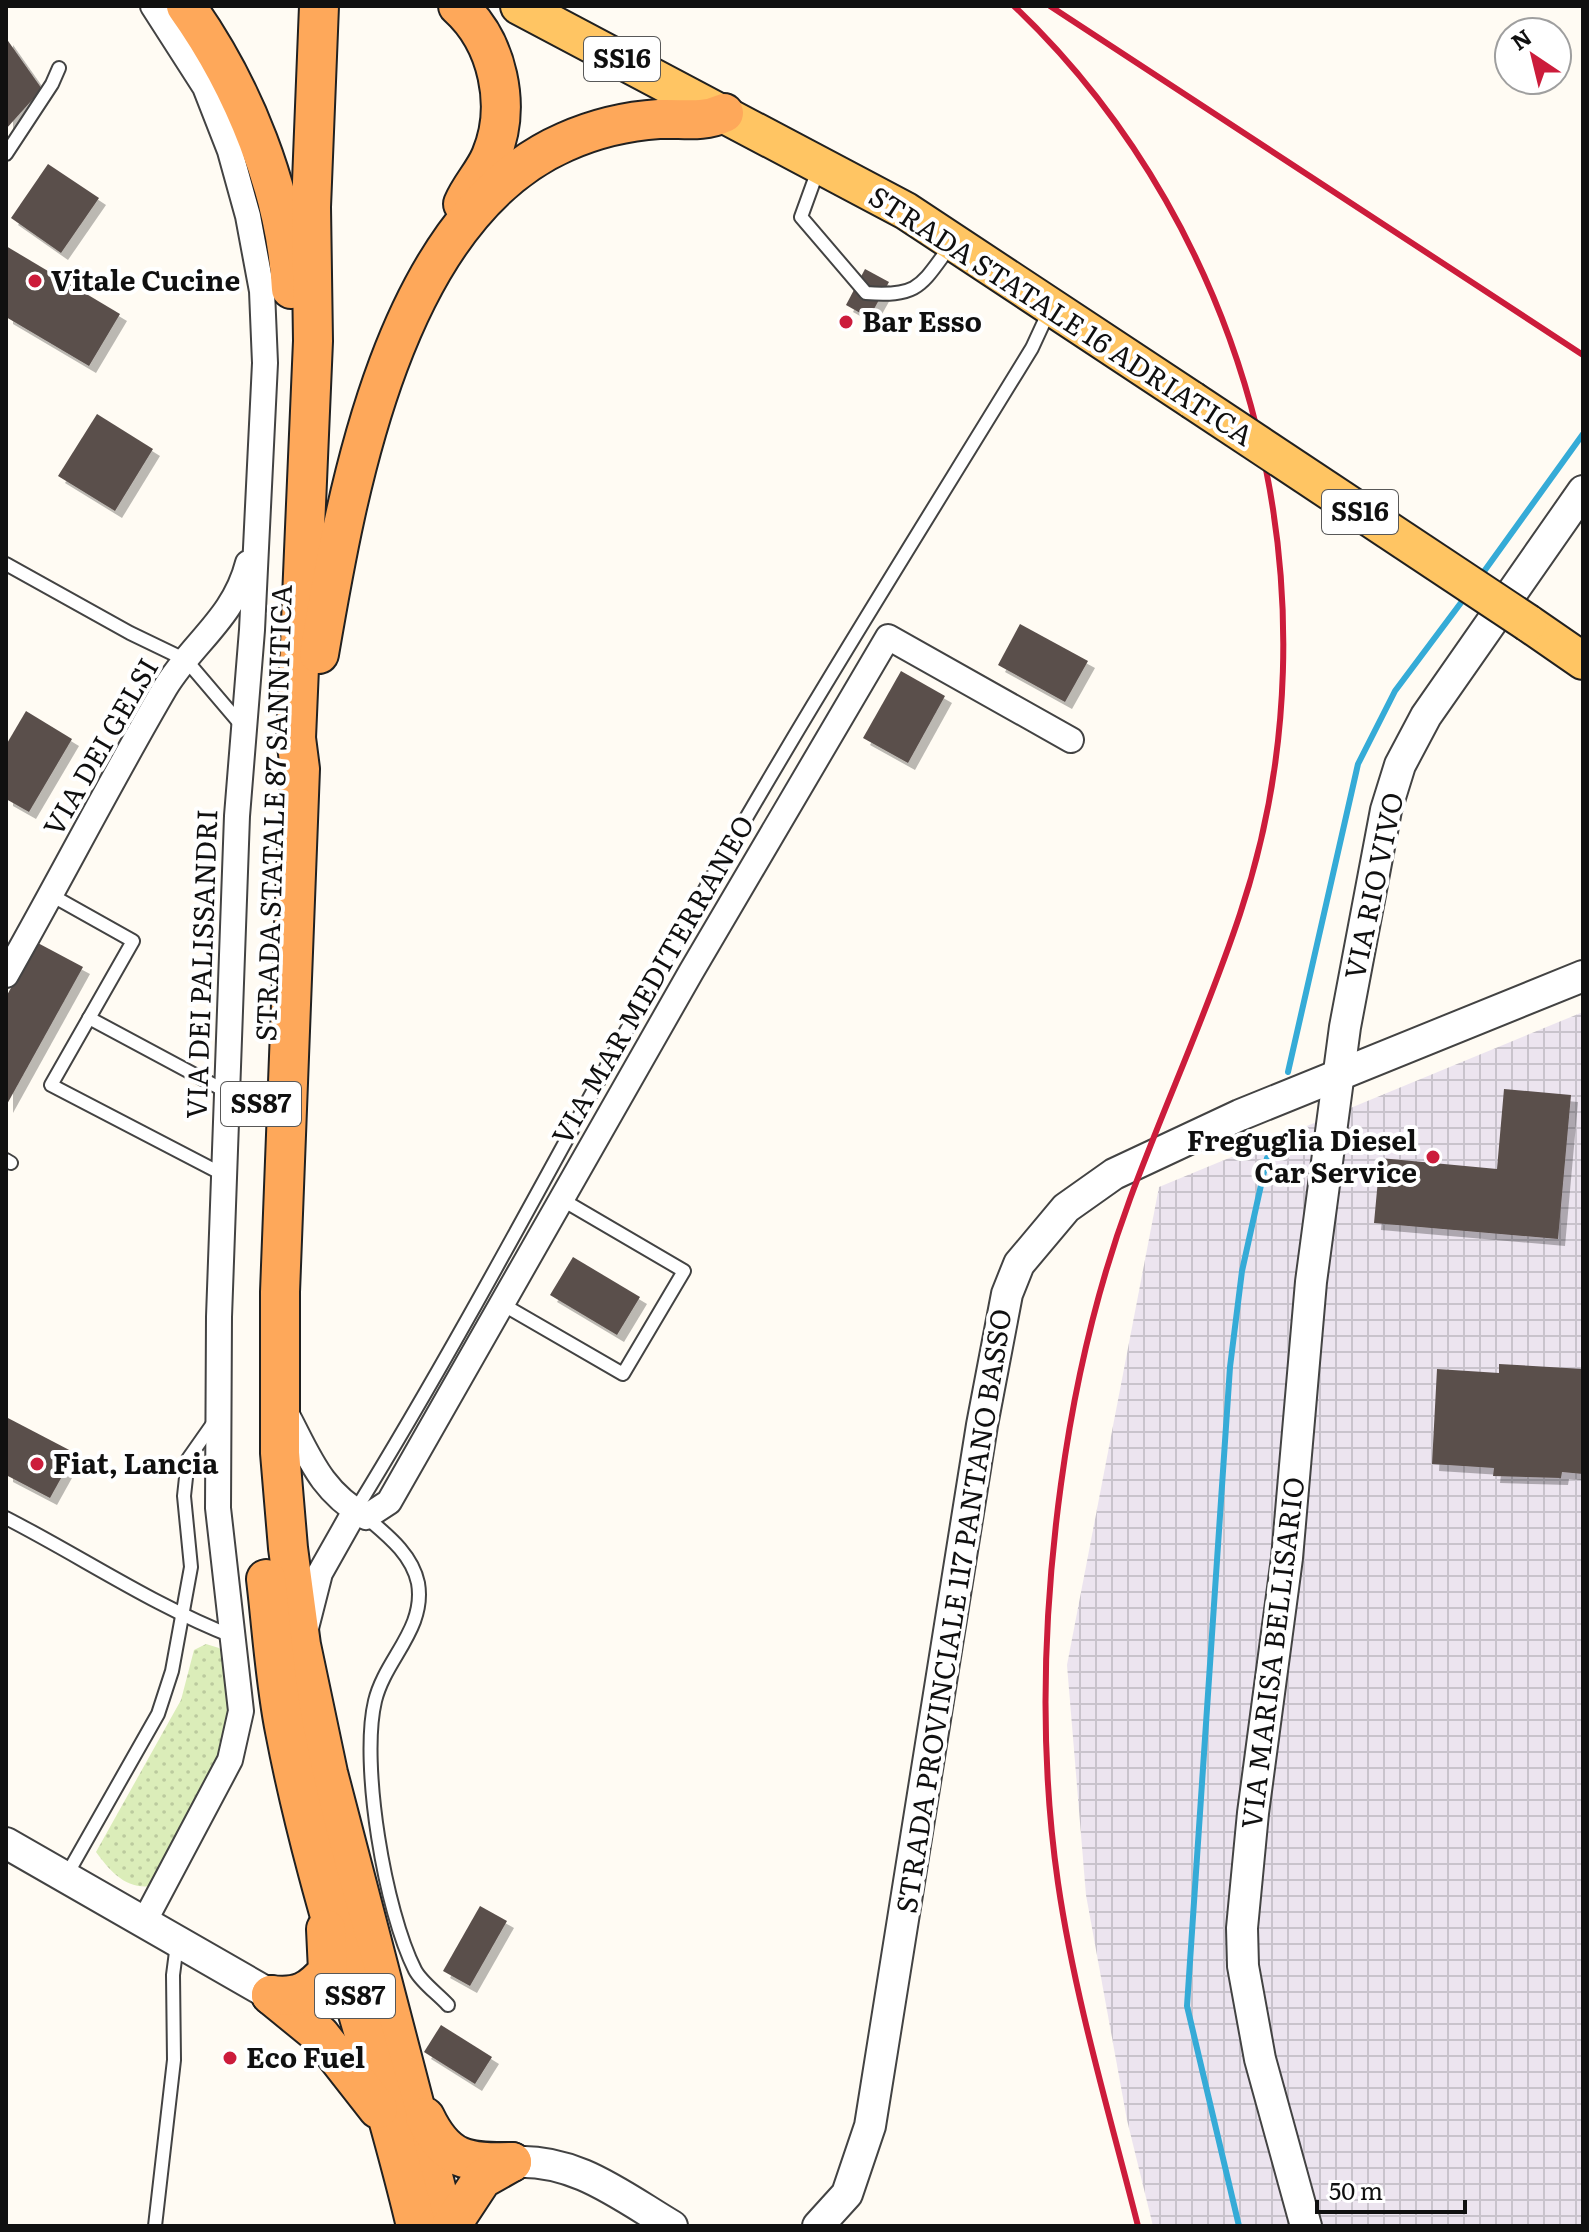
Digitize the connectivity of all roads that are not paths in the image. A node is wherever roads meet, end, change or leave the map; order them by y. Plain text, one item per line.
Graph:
1 (153, 6) edge
2 (186, 6) edge
3 (204, 6) edge
4 (319, 6) edge
5 (458, 6) edge
6 (519, 6) edge
7 (216, 52) junction
8 (59, 68) dead end
9 (724, 113) junction
10 (6, 154) edge
11 (821, 164) junction
12 (311, 207) junction
13 (462, 227) junction
14 (955, 240) junction
15 (1051, 306) junction
16 (294, 342) junction
17 (1583, 491) edge
18 (258, 505) junction
19 (6, 564) edge
20 (186, 660) junction
21 (1583, 661) edge
22 (243, 727) junction
23 (1071, 740) dead end
24 (300, 769) junction
25 (51, 895) junction
26 (6, 975) edge
27 (1583, 976) edge
28 (89, 1018) junction
29 (1340, 1074) junction
30 (227, 1092) junction
31 (224, 1175) junction
32 (561, 1199) junction
33 (502, 1304) junction
34 (279, 1399) junction
35 (221, 1413) junction
36 (361, 1514) junction
37 (6, 1518) edge
38 (182, 1616) junction
39 (234, 1637) junction
40 (301, 1645) junction
41 (6, 1843) edge
42 (317, 1861) junction
43 (65, 1878) junction
44 (143, 1924) junction
45 (177, 1944) junction
46 (271, 1995) junction
47 (448, 2005) dead end
48 (413, 2090) junction
49 (394, 2131) junction
50 (512, 2162) junction
51 (155, 2226) edge
52 (416, 2226) edge
53 (448, 2226) edge
54 (672, 2226) edge
55 (818, 2226) edge
56 (1306, 2226) edge

1 - 18 street, VIA DEI PALISSANDRI
2 - 7 highway
3 - 7 highway
4 - 12 highway
5 - 13 highway
6 - 9 main road, STRADA STATALE 16 ADRIATICA / SS16
7 - 16 highway
8 - 10 lane
9 - 11 main road, STRADA STATALE 16 ADRIATICA / SS16
9 - 13 highway
11 - 14 main road, STRADA STATALE 16 ADRIATICA / SS16
11 - 14 lane
12 - 16 highway
12 - 24 highway, SS87
13 - 24 highway
14 - 15 main road, STRADA STATALE 16 ADRIATICA / SS16
15 - 21 main road, STRADA STATALE 16 ADRIATICA / SS16, bridge
15 - 36 lane
16 - 42 highway, STRADA STATALE 87 SANNITICA / SS87
17 - 29 street, VIA RIO VIVO
18 - 20 street, VIA DEI GELSI
18 - 22 street, VIA DEI PALISSANDRI
19 - 20 lane
20 - 22 lane
20 - 25 street, VIA DEI GELSI
22 - 30 street, VIA DEI PALISSANDRI
23 - 32 street, VIA MAR MEDITERRANEO
24 - 34 highway, STRADA STATALE 87 SANNITICA / SS87
25 - 26 street, VIA DEI GELSI
25 - 28 lane
27 - 29 street
28 - 30 lane
28 - 31 lane
29 - 55 street, STRADA PROVINCIALE 117 PANTANO BASSO
29 - 56 street, VIA MARISA BELLISARIO
30 - 31 street, VIA DEI PALISSANDRI
31 - 35 street, VIA DEI PALISSANDRI
32 - 33 street, VIA MAR MEDITERRANEO
32 - 33 lane
33 - 36 street, VIA MAR MEDITERRANEO
34 - 36 street
34 - 40 highway, STRADA STATALE 87 SANNITICA / SS87
35 - 38 lane
35 - 39 street, VIA DEI PALISSANDRI
36 - 40 street, VIA MAR MEDITERRANEO
36 - 47 lane
37 - 38 lane
38 - 39 lane
38 - 43 lane
39 - 44 street, VIA DEI PALISSANDRI
40 - 48 highway, STRADA STATALE 87 SANNITICA / SS87
41 - 43 street
42 - 46 highway, SS87
42 - 49 highway, STRADA STATALE 87 SANNITICA / SS87
43 - 44 street
44 - 45 street
45 - 46 street
45 - 51 lane
46 - 49 highway, SS87
48 - 50 highway, SS87
48 - 53 highway, STRADA STATALE 87 SANNITICA / SS87
49 - 52 highway, STRADA STATALE 87 SANNITICA / SS87
50 - 53 highway, SS87
50 - 54 street

